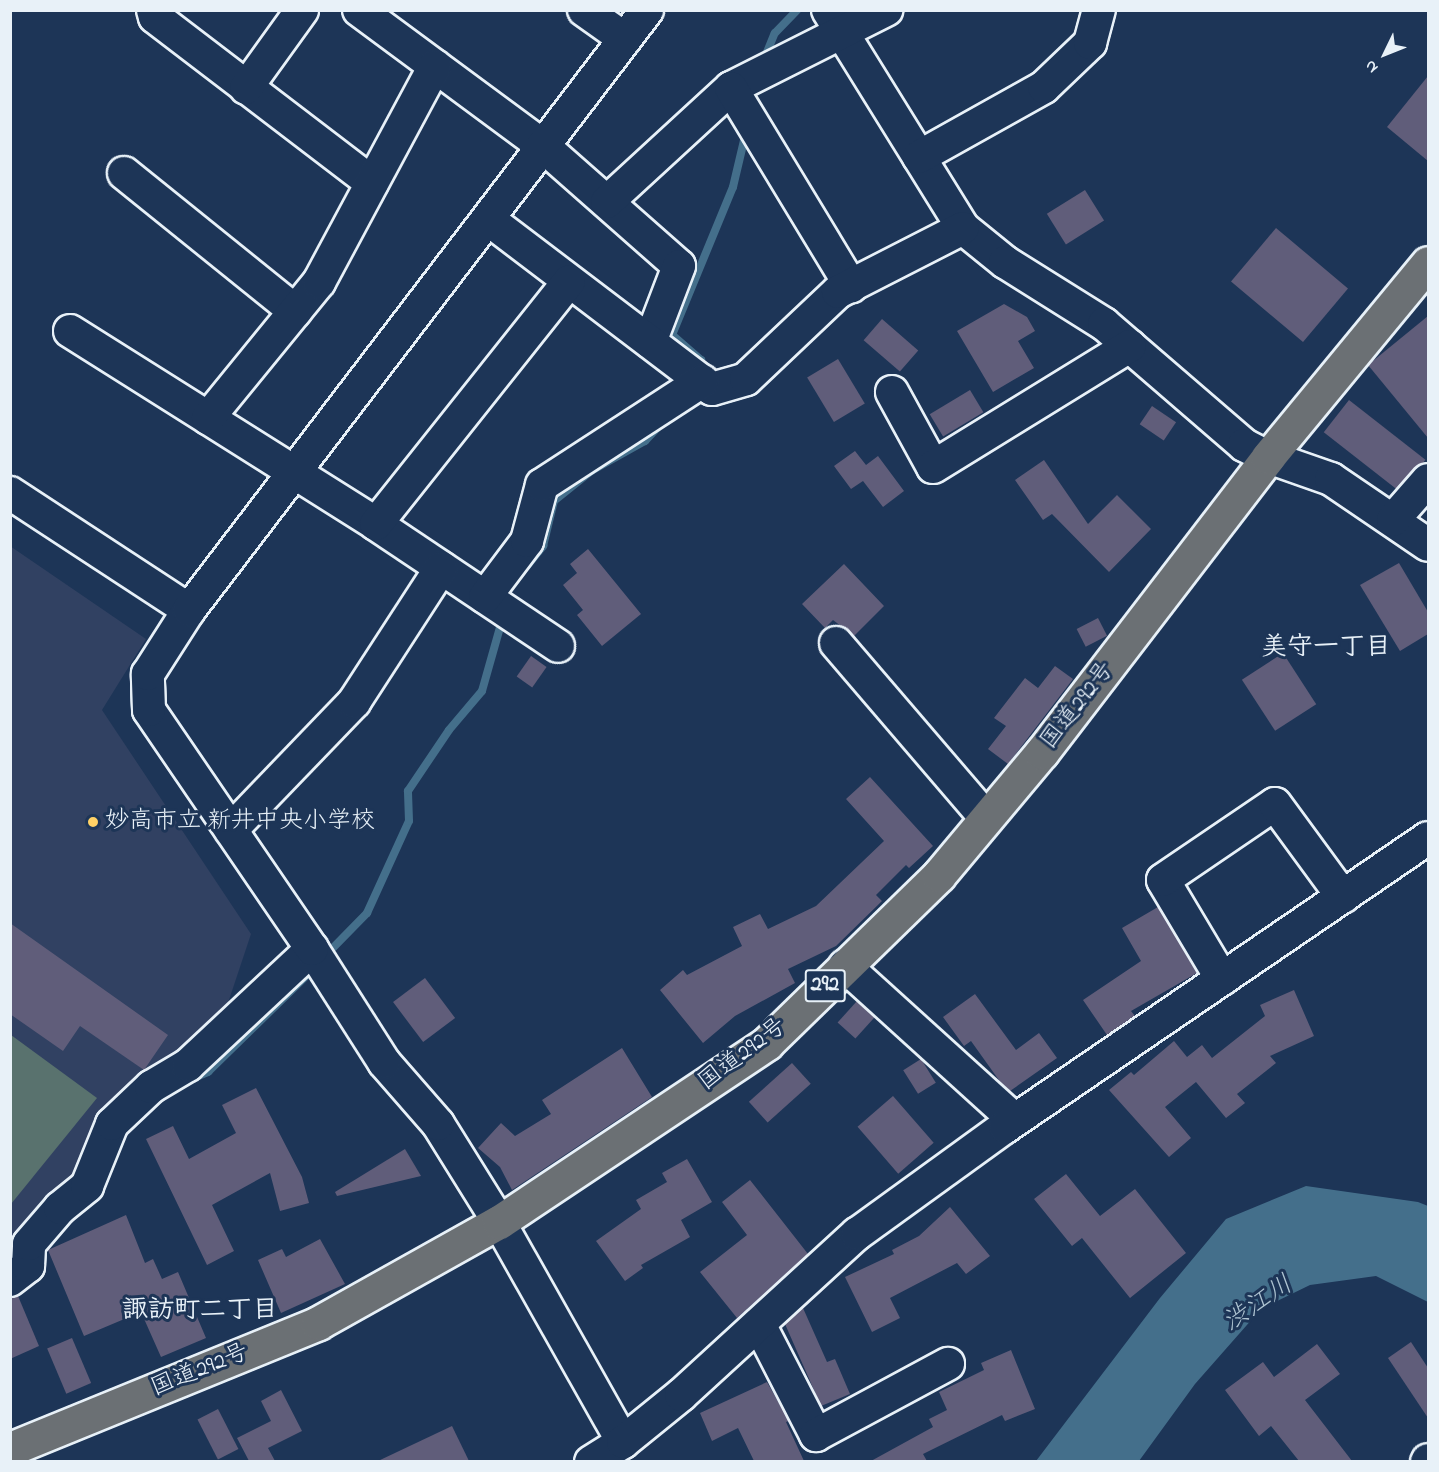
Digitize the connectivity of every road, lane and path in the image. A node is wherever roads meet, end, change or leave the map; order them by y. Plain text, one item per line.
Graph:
1 (153, 10) edge
2 (302, 10) edge
3 (359, 10) edge
4 (584, 10) edge
5 (647, 10) edge
6 (886, 10) edge
7 (1099, 10) edge
8 (835, 21) edge
9 (624, 39) junction
10 (435, 66) junction
11 (246, 88) junction
12 (731, 88) junction
13 (543, 146) junction
14 (920, 157) junction
15 (124, 173) dead end
16 (372, 183) junction
17 (607, 201) junction
18 (488, 219) junction
19 (963, 228) junction
20 (1428, 263) edge
21 (569, 281) junction
22 (851, 286) junction
23 (295, 311) junction
24 (70, 331) dead end
25 (650, 342) junction
26 (1130, 346) junction
27 (702, 381) junction
28 (892, 392) dead end
29 (208, 418) junction
30 (1269, 457) junction
31 (295, 473) junction
32 (1428, 480) edge
33 (10, 493) edge
34 (1393, 520) junction
35 (376, 524) junction
36 (1428, 545) edge
37 (441, 568) junction
38 (485, 597) junction
39 (189, 610) junction
40 (836, 643) dead end
41 (558, 646) dead end
42 (986, 818) junction
43 (231, 830) junction
44 (1428, 837) edge
45 (1343, 897) junction
46 (312, 948) junction
47 (846, 966) junction
48 (1222, 979) junction
49 (1015, 1120) junction
50 (499, 1222) junction
51 (10, 1280) edge
52 (759, 1324) junction
53 (948, 1364) dead end
54 (623, 1442) junction
55 (10, 1449) edge
56 (591, 1461) edge

1 - 11 street
2 - 11 street
3 - 10 street
4 - 9 street
5 - 9 street
6 - 8 street
7 - 14 street
8 - 12 street
8 - 14 street
9 - 13 street
10 - 13 street
10 - 16 street
11 - 16 street
12 - 17 street
12 - 22 street
13 - 17 street
13 - 18 street
14 - 19 street
15 - 23 street
16 - 23 street
17 - 25 street
18 - 21 street
18 - 31 street
19 - 22 street
19 - 26 street
20 - 30 highway, 国道292号 / 292
21 - 25 street
21 - 35 street
22 - 27 street
23 - 29 street
24 - 29 street
25 - 27 street
26 - 28 street
26 - 30 street
27 - 38 street
29 - 31 street
30 - 34 street
30 - 42 highway, 国道292号 / 292
31 - 35 street
31 - 39 street
32 - 34 street
33 - 39 street
34 - 36 street
35 - 37 street
37 - 38 street
37 - 43 street
38 - 41 street
39 - 43 street
40 - 42 street
42 - 47 highway, 国道292号 / 292
43 - 46 street
44 - 45 street
45 - 48 street
45 - 48 street
46 - 50 street
46 - 51 street
47 - 49 street
47 - 50 highway, 国道292号 / 292
48 - 49 street
49 - 52 street
50 - 54 street
50 - 55 highway, 国道292号 / 292
52 - 53 street
52 - 54 street
54 - 56 street

